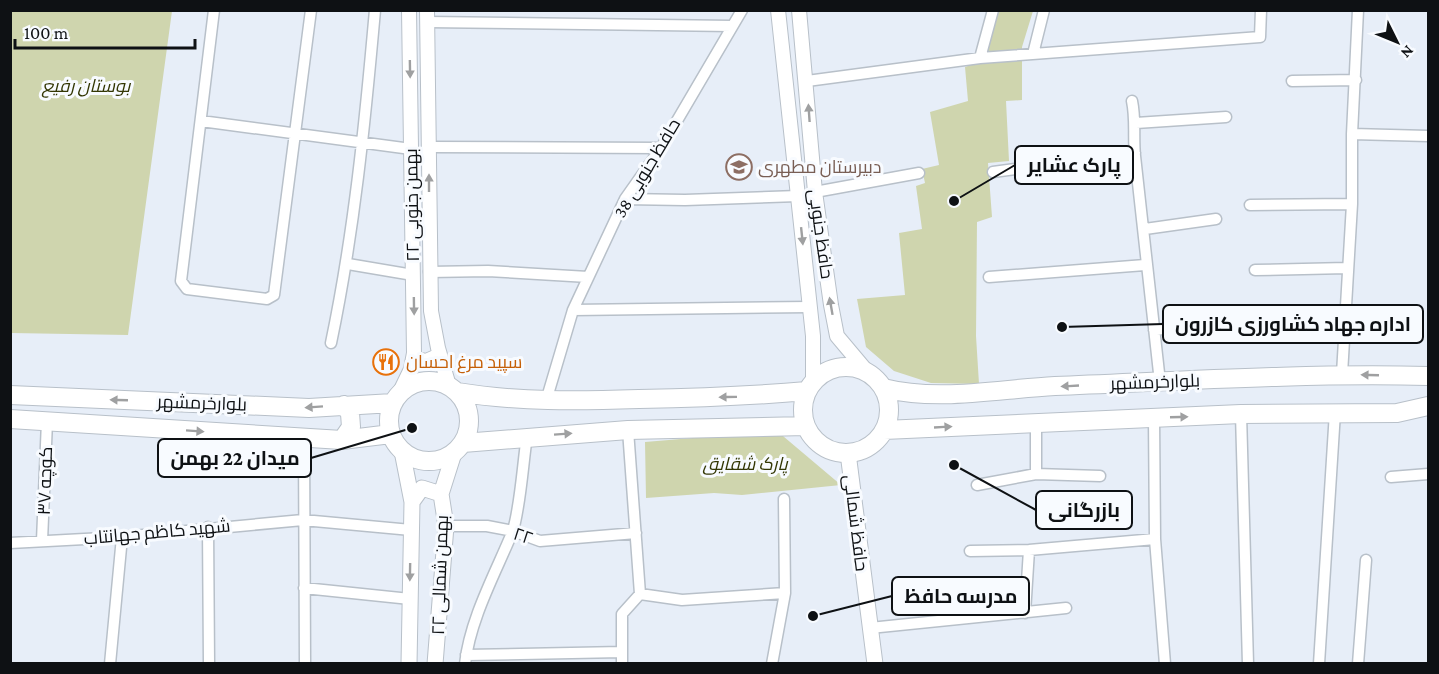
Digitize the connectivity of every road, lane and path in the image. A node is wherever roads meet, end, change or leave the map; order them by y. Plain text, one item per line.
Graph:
1 (214, 10) edge
2 (311, 10) edge
3 (375, 10) edge
4 (409, 10) edge
5 (742, 10) edge
6 (778, 10) edge
7 (799, 10) edge
8 (993, 10) edge
9 (1044, 10) edge
10 (1261, 10) edge
11 (1358, 10) edge
12 (427, 16) edge
13 (732, 26) junction
14 (1033, 54) junction
15 (980, 58) junction
16 (807, 81) junction
17 (1292, 81) dead end
18 (1356, 81) junction
19 (1132, 101) dead end
20 (1226, 117) dead end
21 (201, 121) junction
22 (1136, 123) junction
23 (296, 132) junction
24 (1352, 134) junction
25 (1428, 136) edge
26 (364, 141) junction
27 (429, 147) junction
28 (661, 148) junction
29 (411, 149) junction
30 (1135, 153) junction
31 (993, 172) dead end
32 (919, 173) dead end
33 (814, 192) junction
34 (798, 196) junction
35 (625, 199) junction
36 (1352, 204) junction
37 (1250, 205) dead end
38 (1216, 219) dead end
39 (1145, 229) junction
40 (348, 264) junction
41 (1145, 265) junction
42 (1347, 268) junction
43 (1255, 270) dead end
44 (429, 272) junction
45 (413, 275) junction
46 (588, 277) junction
47 (989, 277) dead end
48 (810, 307) junction
49 (573, 310) junction
50 (1203, 325) dead end
51 (1155, 330) junction
52 (813, 336) junction
53 (837, 336) junction
54 (331, 343) dead end
55 (440, 355) junction
56 (413, 358) junction
57 (869, 374) junction
58 (1342, 374) junction
59 (1428, 376) edge
60 (1160, 382) junction
61 (810, 387) junction
62 (883, 388) junction
63 (453, 389) junction
64 (906, 394) junction
65 (10, 395) edge
66 (755, 396) junction
67 (491, 398) junction
68 (395, 400) junction
69 (546, 401) junction
70 (344, 405) junction
71 (1428, 406) edge
72 (1335, 412) junction
73 (1241, 414) junction
74 (1154, 418) junction
75 (10, 419) edge
76 (47, 422) junction
77 (1036, 423) junction
78 (806, 426) junction
79 (755, 427) junction
80 (910, 429) junction
81 (628, 430) junction
82 (884, 430) junction
83 (391, 434) junction
84 (527, 436) junction
85 (304, 438) junction
86 (496, 438) junction
87 (342, 440) junction
88 (458, 448) junction
89 (402, 451) junction
90 (848, 453) junction
91 (1036, 474) junction
92 (1428, 474) edge
93 (1100, 476) dead end
94 (1391, 477) dead end
95 (977, 485) dead end
96 (441, 494) junction
97 (784, 499) dead end
98 (412, 502) junction
99 (303, 520) junction
100 (446, 526) junction
101 (208, 527) junction
102 (411, 530) junction
103 (513, 531) junction
104 (636, 533) junction
105 (122, 537) junction
106 (1155, 539) junction
107 (42, 541) junction
108 (10, 543) edge
109 (1029, 550) junction
110 (970, 551) dead end
111 (1366, 560) dead end
112 (303, 588) junction
113 (785, 593) junction
114 (640, 594) junction
115 (410, 599) junction
116 (1066, 609) dead end
117 (1025, 613) junction
118 (870, 628) junction
119 (622, 658) edge
120 (466, 659) edge
121 (110, 663) edge
122 (208, 663) edge
123 (305, 663) edge
124 (409, 663) edge
125 (435, 663) edge
126 (772, 663) edge
127 (875, 663) edge
128 (1165, 663) edge
129 (1248, 663) edge
130 (1319, 663) edge
131 (1358, 663) edge

1 - 21 street
2 - 23 street
3 - 26 street
4 -> 29 street, ۲۲ بهمن جنوبی
5 - 13 street, حافظ جنوبی 38
6 - 34 street, حافظ جنوبی
7 - 16 street, حافظ جنوبی
8 - 15 street
9 - 14 street
10 - 14 street
11 - 18 street
12 - 13 street
12 - 27 street, ۲۲ بهمن جنوبی
13 - 28 street, حافظ جنوبی 38
14 - 15 street
15 - 16 street
33 -> 16 street, حافظ جنوبی
17 - 18 street
18 - 24 street
19 - 22 street
20 - 22 street
21 - 23 street
21 - 23 street
22 - 30 street
23 - 26 street
24 - 25 street
24 - 36 street
26 - 29 street
26 - 40 street
27 - 28 street
44 -> 27 street, ۲۲ بهمن جنوبی
28 - 35 street, حافظ جنوبی 38
29 - 45 street, ۲۲ بهمن جنوبی
30 - 31 street
30 - 39 street
32 - 33 street
53 -> 33 street, حافظ جنوبی
34 - 35 street
34 -> 48 street, حافظ جنوبی
35 - 46 street, حافظ جنوبی 38
36 - 37 street
36 - 42 street
38 - 39 street
39 - 41 street
40 - 45 street
40 - 54 street
41 - 47 street
41 - 51 street
42 - 43 street
42 - 58 street
44 - 46 street
44 - 55 street, ۲۲ بهمن جنوبی
45 -> 56 street, ۲۲ بهمن جنوبی
46 - 49 street, حافظ جنوبی 38
48 - 49 street
48 - 52 street, حافظ جنوبی
49 - 69 street, حافظ جنوبی 38
50 - 51 street
51 - 60 street
52 - 53 street
52 - 61 street, حافظ جنوبی
53 - 57 street
55 - 56 street
55 - 63 street, ۲۲ بهمن جنوبی
56 - 68 street, ۲۲ بهمن جنوبی
57 - 61 main road
57 - 62 main road
59 -> 58 main road, بلوارخرمشهر
58 - 60 main road, بلوارخرمشهر
60 -> 64 main road, بلوارخرمشهر
61 - 66 main road
61 - 78 main road
62 - 64 main road, بلوارخرمشهر
62 - 82 main road
63 - 67 main road
63 - 68 main road
63 - 88 main road
64 - 80 main road
70 -> 65 main road, بلوارخرمشهر
66 -> 69 main road
66 - 79 main road
67 - 69 main road
67 - 86 main road
68 - 70 main road, بلوارخرمشهر
68 - 83 main road
70 - 87 main road
71 - 72 main road, بلوارخرمشهر
72 - 73 main road, بلوارخرمشهر
72 - 130 street
74 -> 73 main road, بلوارخرمشهر
73 - 129 street
74 - 77 main road, بلوارخرمشهر
74 - 106 street
75 - 76 main road, بلوارخرمشهر
76 -> 85 main road, بلوارخرمشهر
76 - 107 street, کوچه ۳۷
80 -> 77 main road, بلوارخرمشهر
77 - 91 street
78 - 79 main road
78 - 90 main road
79 - 81 main road
80 - 82 main road, بلوارخرمشهر
84 -> 81 main road
81 - 104 street
82 - 90 main road
83 - 87 main road, بلوارخرمشهر
83 - 89 main road
84 - 86 main road
84 - 103 street
85 - 87 main road, بلوارخرمشهر
85 - 99 street
86 - 88 main road
88 - 89 main road
88 - 96 main road, ۲۲ بهمن شمالی
89 - 98 main road, ۲۲ بهمن شمالی
90 - 118 main road, حافظ شمالی
91 - 93 street
91 - 95 street
92 - 94 street
96 - 98 main road
96 - 100 main road, ۲۲ بهمن شمالی
97 - 113 street
98 - 102 main road, ۲۲ بهمن شمالی
99 - 101 street, شهید کاظم جهانتاب
99 - 102 street, شهید کاظم جهانتاب
99 - 112 street
100 - 103 street, ۲۲
100 - 125 main road, ۲۲ بهمن شمالی
101 - 105 street, شهید کاظم جهانتاب
101 - 122 street
102 -> 115 main road, ۲۲ بهمن شمالی
103 - 104 street, ۲۲
103 - 120 street
104 - 114 street
105 - 107 street, شهید کاظم جهانتاب
105 - 121 street
106 - 109 street
106 - 128 street
107 - 108 street, شهید کاظم جهانتاب
109 - 110 street
109 - 117 street
111 - 131 street
112 - 115 street
112 - 123 street
113 - 114 street
113 - 126 street
114 - 119 street
115 - 124 main road, ۲۲ بهمن شمالی
116 - 117 street
117 - 118 street
118 - 127 main road, حافظ شمالی
119 - 120 street

